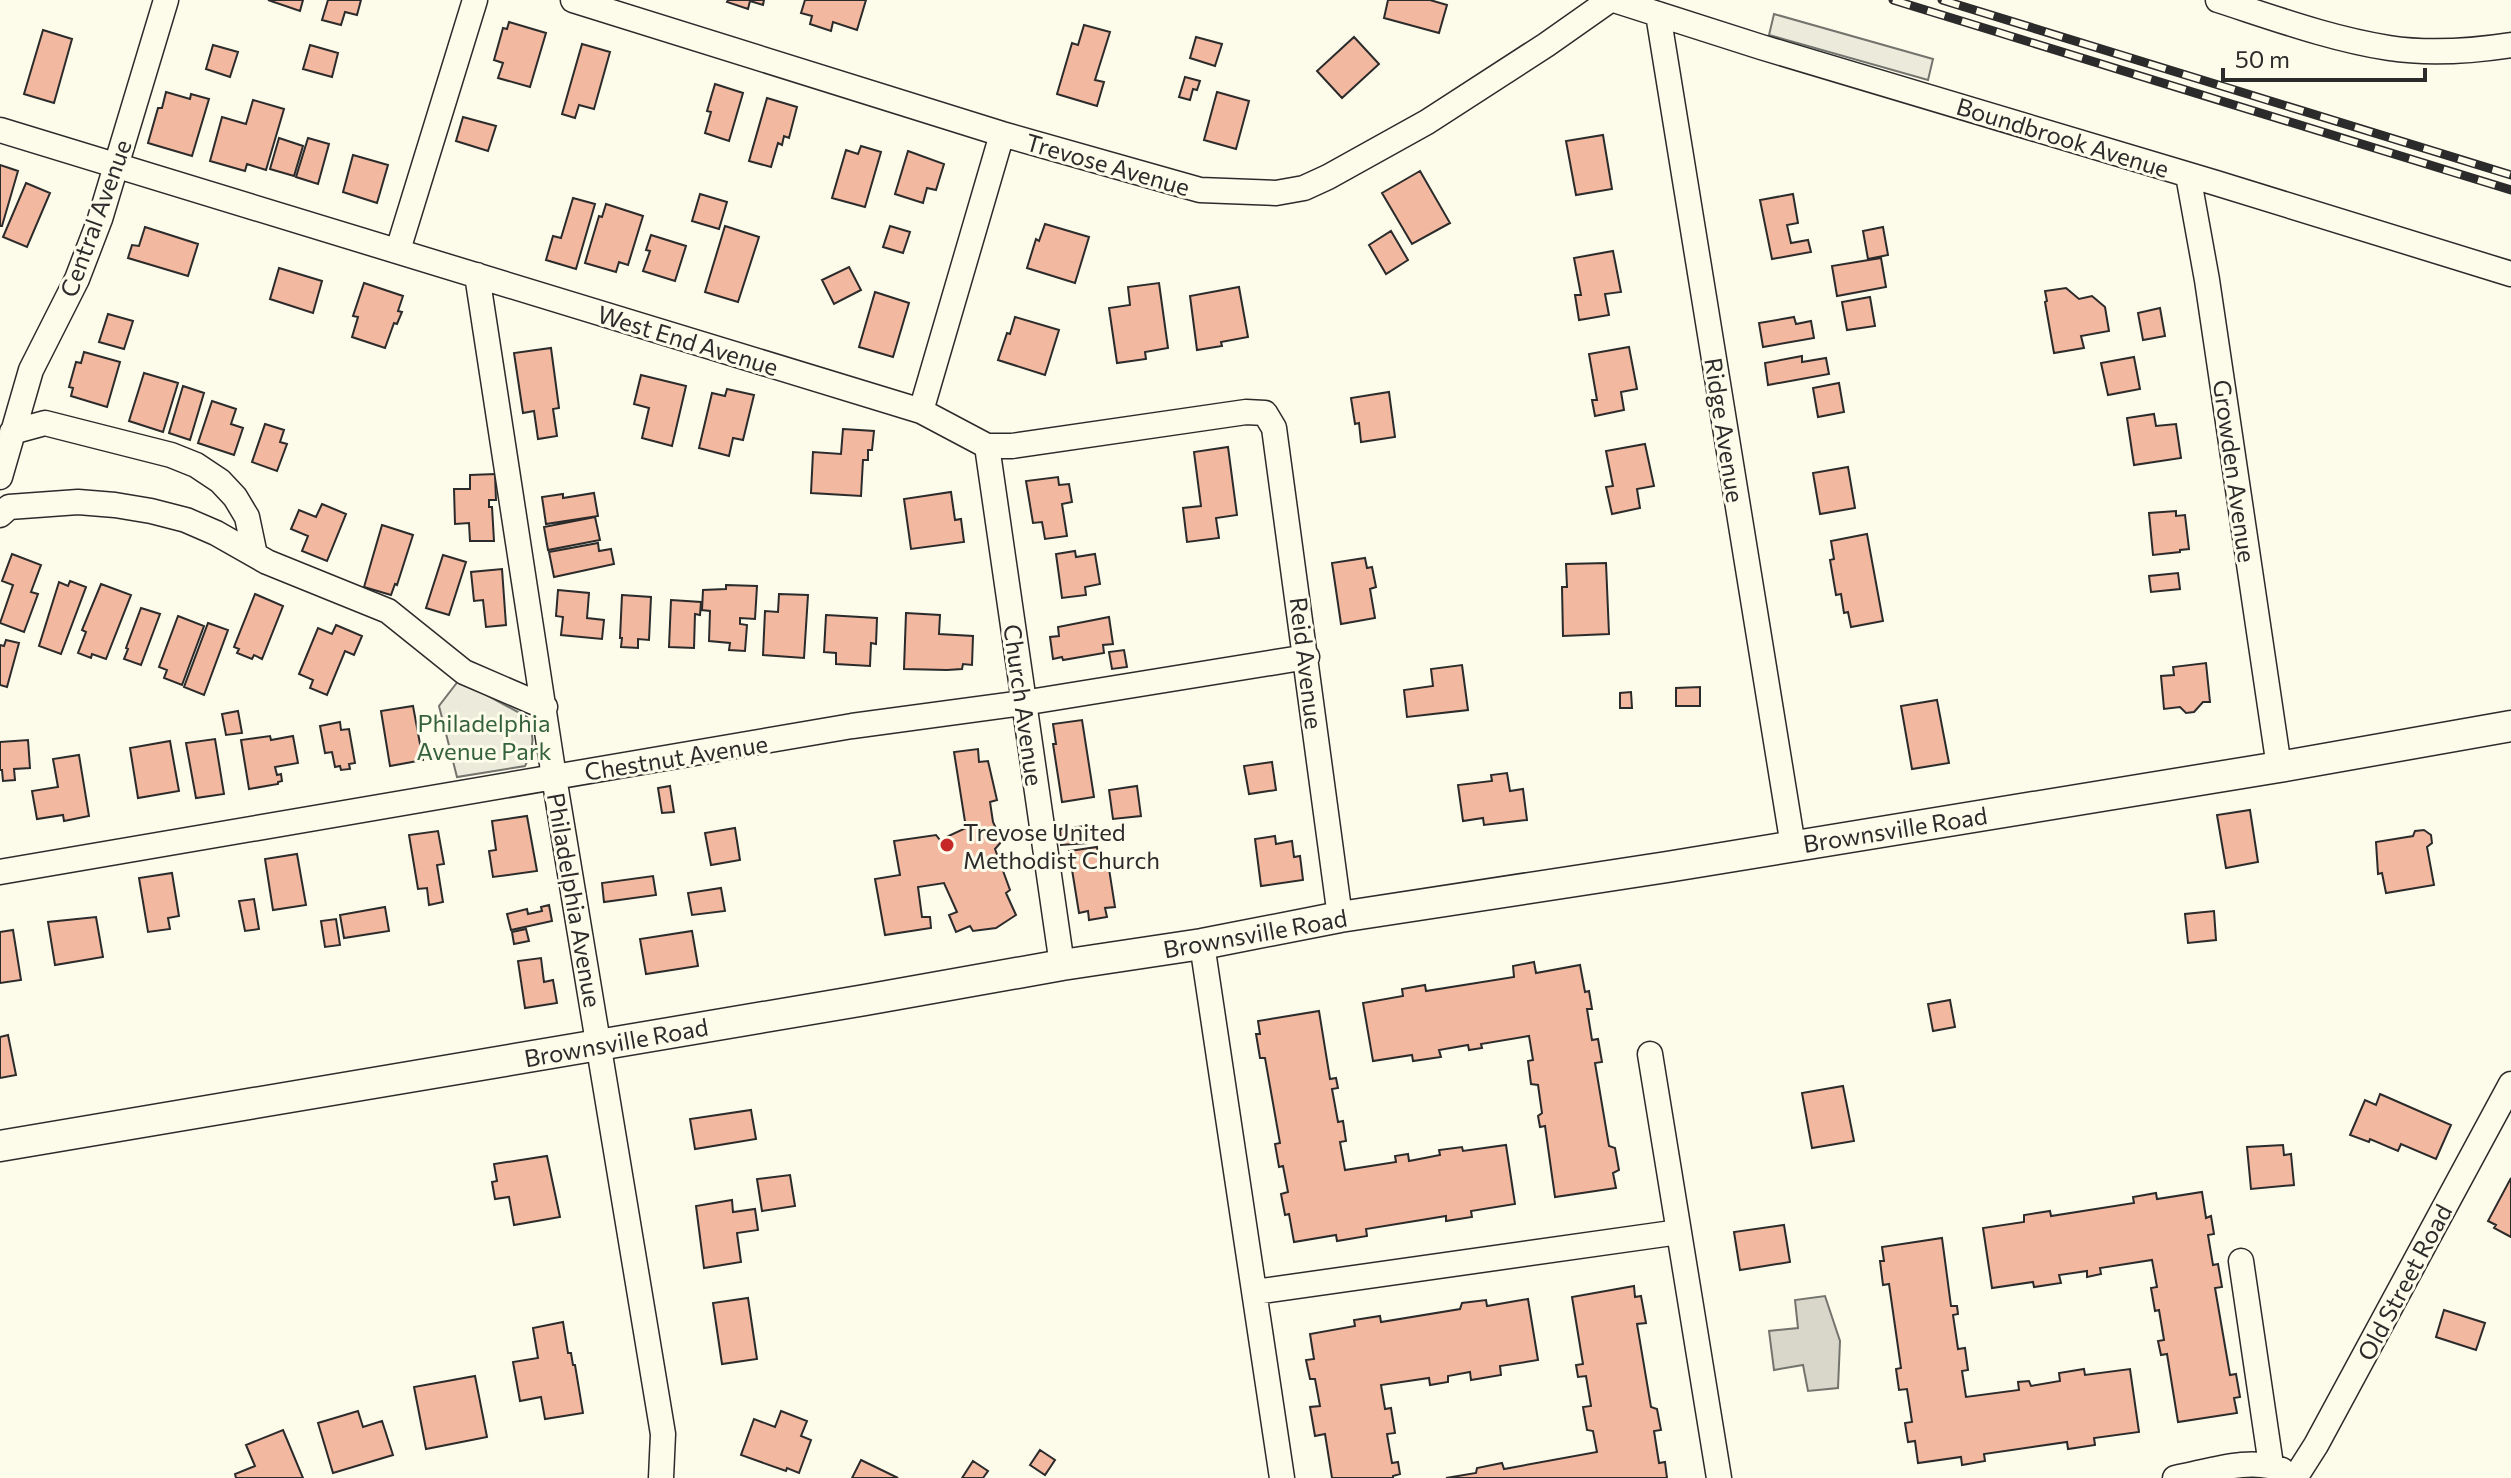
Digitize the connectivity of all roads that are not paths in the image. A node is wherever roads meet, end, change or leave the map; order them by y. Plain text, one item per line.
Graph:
1 (166, 0) edge
2 (475, 0) edge
3 (573, 0) edge
4 (1612, 0) edge
5 (2218, 0) edge
6 (1658, 14) junction
7 (2511, 45) edge
8 (0, 130) edge
9 (1002, 134) junction
10 (116, 166) junction
11 (2188, 175) junction
12 (398, 250) junction
13 (2511, 274) edge
14 (477, 275) junction
15 (921, 411) junction
16 (12, 432) junction
17 (987, 446) junction
18 (0, 477) edge
19 (0, 515) edge
20 (255, 555) junction
21 (1307, 657) junction
22 (1023, 703) junction
23 (545, 707) junction
24 (2511, 726) edge
25 (2279, 767) junction
26 (554, 777) junction
27 (1793, 846) junction
28 (0, 872) edge
29 (1340, 917) junction
30 (1202, 944) junction
31 (1062, 965) junction
32 (600, 1045) junction
33 (1650, 1054) dead end
34 (2511, 1084) edge
35 (2504, 1109) edge
36 (0, 1146) edge
37 (1679, 1232) junction
38 (2241, 1261) dead end
39 (1255, 1292) junction
40 (2271, 1465) junction
41 (2295, 1477) edge
42 (661, 1478) edge
43 (1282, 1478) edge
44 (1719, 1478) edge
45 (2175, 1478) edge

1 - 10 street, Central Avenue
2 - 12 street
3 - 9 street, Trevose Avenue
4 - 6 street, Boundbrook Avenue
4 - 9 street, Trevose Avenue
5 - 7 street
6 - 11 street, Boundbrook Avenue
6 - 27 street, Ridge Avenue
8 - 10 street, West End Avenue
9 - 15 street
10 - 12 street, West End Avenue
10 - 16 street, Central Avenue
11 - 13 street, Boundbrook Avenue
11 - 25 street, Growden Avenue
12 - 14 street, West End Avenue
14 - 15 street, West End Avenue
14 - 23 street, Philadelphia Avenue
15 - 17 street, West End Avenue
16 - 18 street, Central Avenue
16 - 20 street
17 - 21 street, Reid Avenue
17 - 22 street, Church Avenue
19 - 20 street
20 - 23 street
21 - 22 street, Chestnut Avenue
21 - 29 street, Reid Avenue
22 - 26 street, Chestnut Avenue
22 - 31 street, Church Avenue
23 - 26 street, Philadelphia Avenue
24 - 25 street, Brownsville Road
25 - 27 street, Brownsville Road
26 - 28 street, Chestnut Avenue
26 - 32 street, Philadelphia Avenue
27 - 29 street, Brownsville Road
29 - 30 street, Brownsville Road
30 - 31 street, Brownsville Road
30 - 39 street
31 - 32 street, Brownsville Road
32 - 36 street, Brownsville Road
32 - 42 street, Philadelphia Avenue
33 - 37 street
34 - 35 street, Old Street Road
35 - 41 street, Old Street Road
37 - 39 street
37 - 44 street
38 - 40 street
39 - 43 street
40 - 41 street
40 - 45 street

